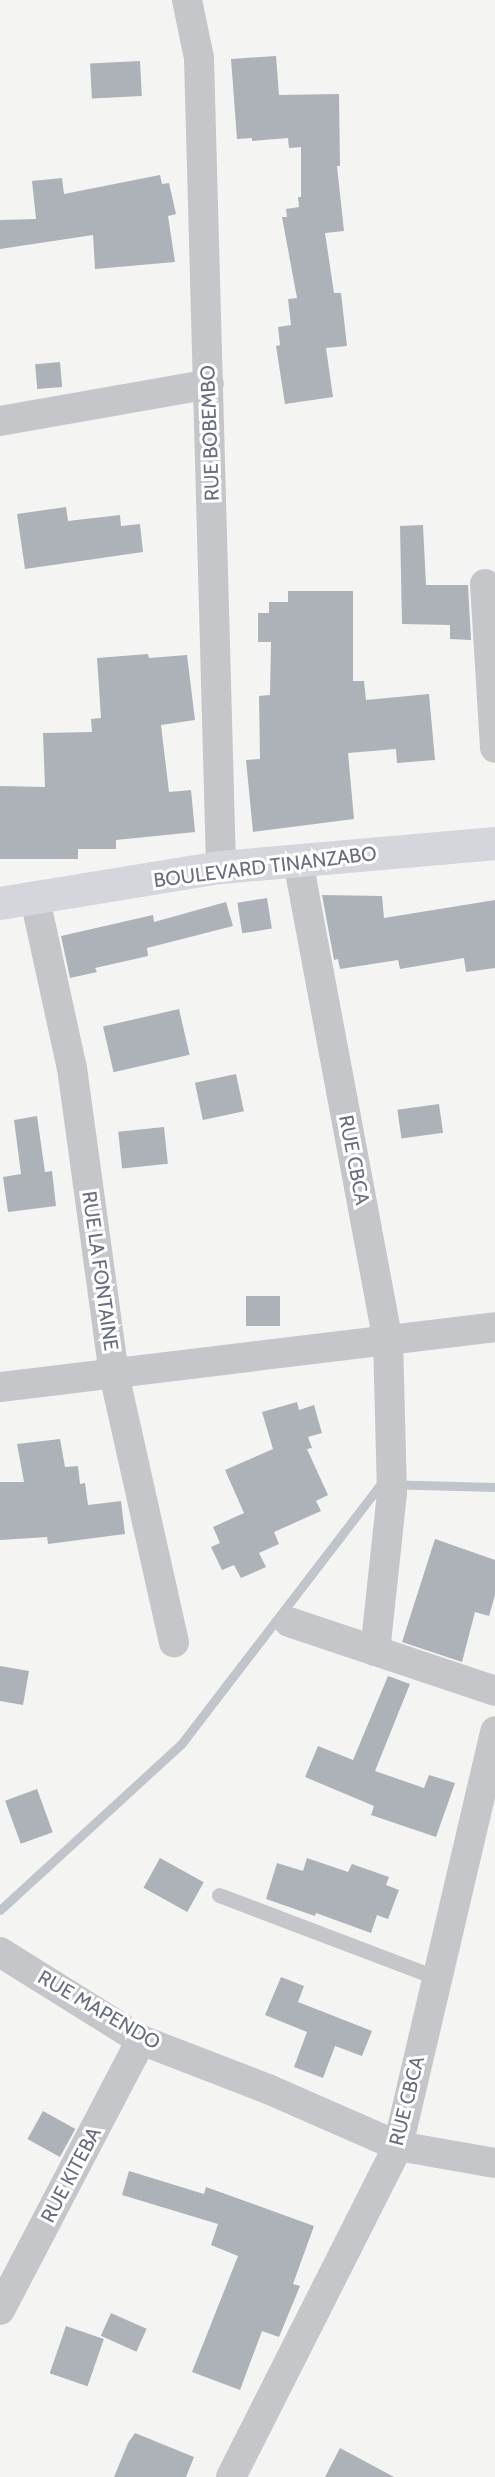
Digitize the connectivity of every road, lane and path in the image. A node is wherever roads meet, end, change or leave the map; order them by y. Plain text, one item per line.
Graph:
1 (186, 0) edge
2 (209, 384) junction
3 (0, 422) edge
4 (485, 584) dead end
5 (495, 748) edge
6 (495, 843) edge
7 (298, 861) junction
8 (221, 867) junction
9 (35, 899) junction
10 (0, 903) edge
11 (495, 1327) edge
12 (388, 1340) junction
13 (114, 1374) junction
14 (0, 1387) edge
15 (289, 1622) dead end
16 (174, 1642) dead end
17 (375, 1651) junction
18 (495, 1691) edge
19 (495, 1731) edge
20 (219, 1895) dead end
21 (0, 1952) edge
22 (437, 1978) junction
23 (141, 2040) junction
24 (398, 2146) junction
25 (495, 2163) edge
26 (0, 2310) edge
27 (231, 2477) edge

1 - 2 street, RUE BOBEMBO
2 - 3 street
2 - 8 street, RUE BOBEMBO
4 - 5 street
6 - 7 street, BOULEVARD TINANZABO
7 - 8 street, BOULEVARD TINANZABO
7 - 12 street, RUE CBCA
8 - 9 street, BOULEVARD TINANZABO
9 - 10 street, BOULEVARD TINANZABO
9 - 13 street, RUE LA FONTAINE
11 - 12 street
12 - 13 street
12 - 17 street, RUE CBCA
13 - 14 street
13 - 16 street, RUE LA FONTAINE
15 - 17 street
17 - 18 street
19 - 22 street, RUE CBCA
20 - 22 lane
21 - 23 street, RUE MAPENDO
22 - 24 street, RUE CBCA
23 - 24 street, RUE MAPENDO
23 - 26 street, RUE KITEBA
24 - 25 street, RUE MAPENDO
24 - 27 street, RUE CBCA

